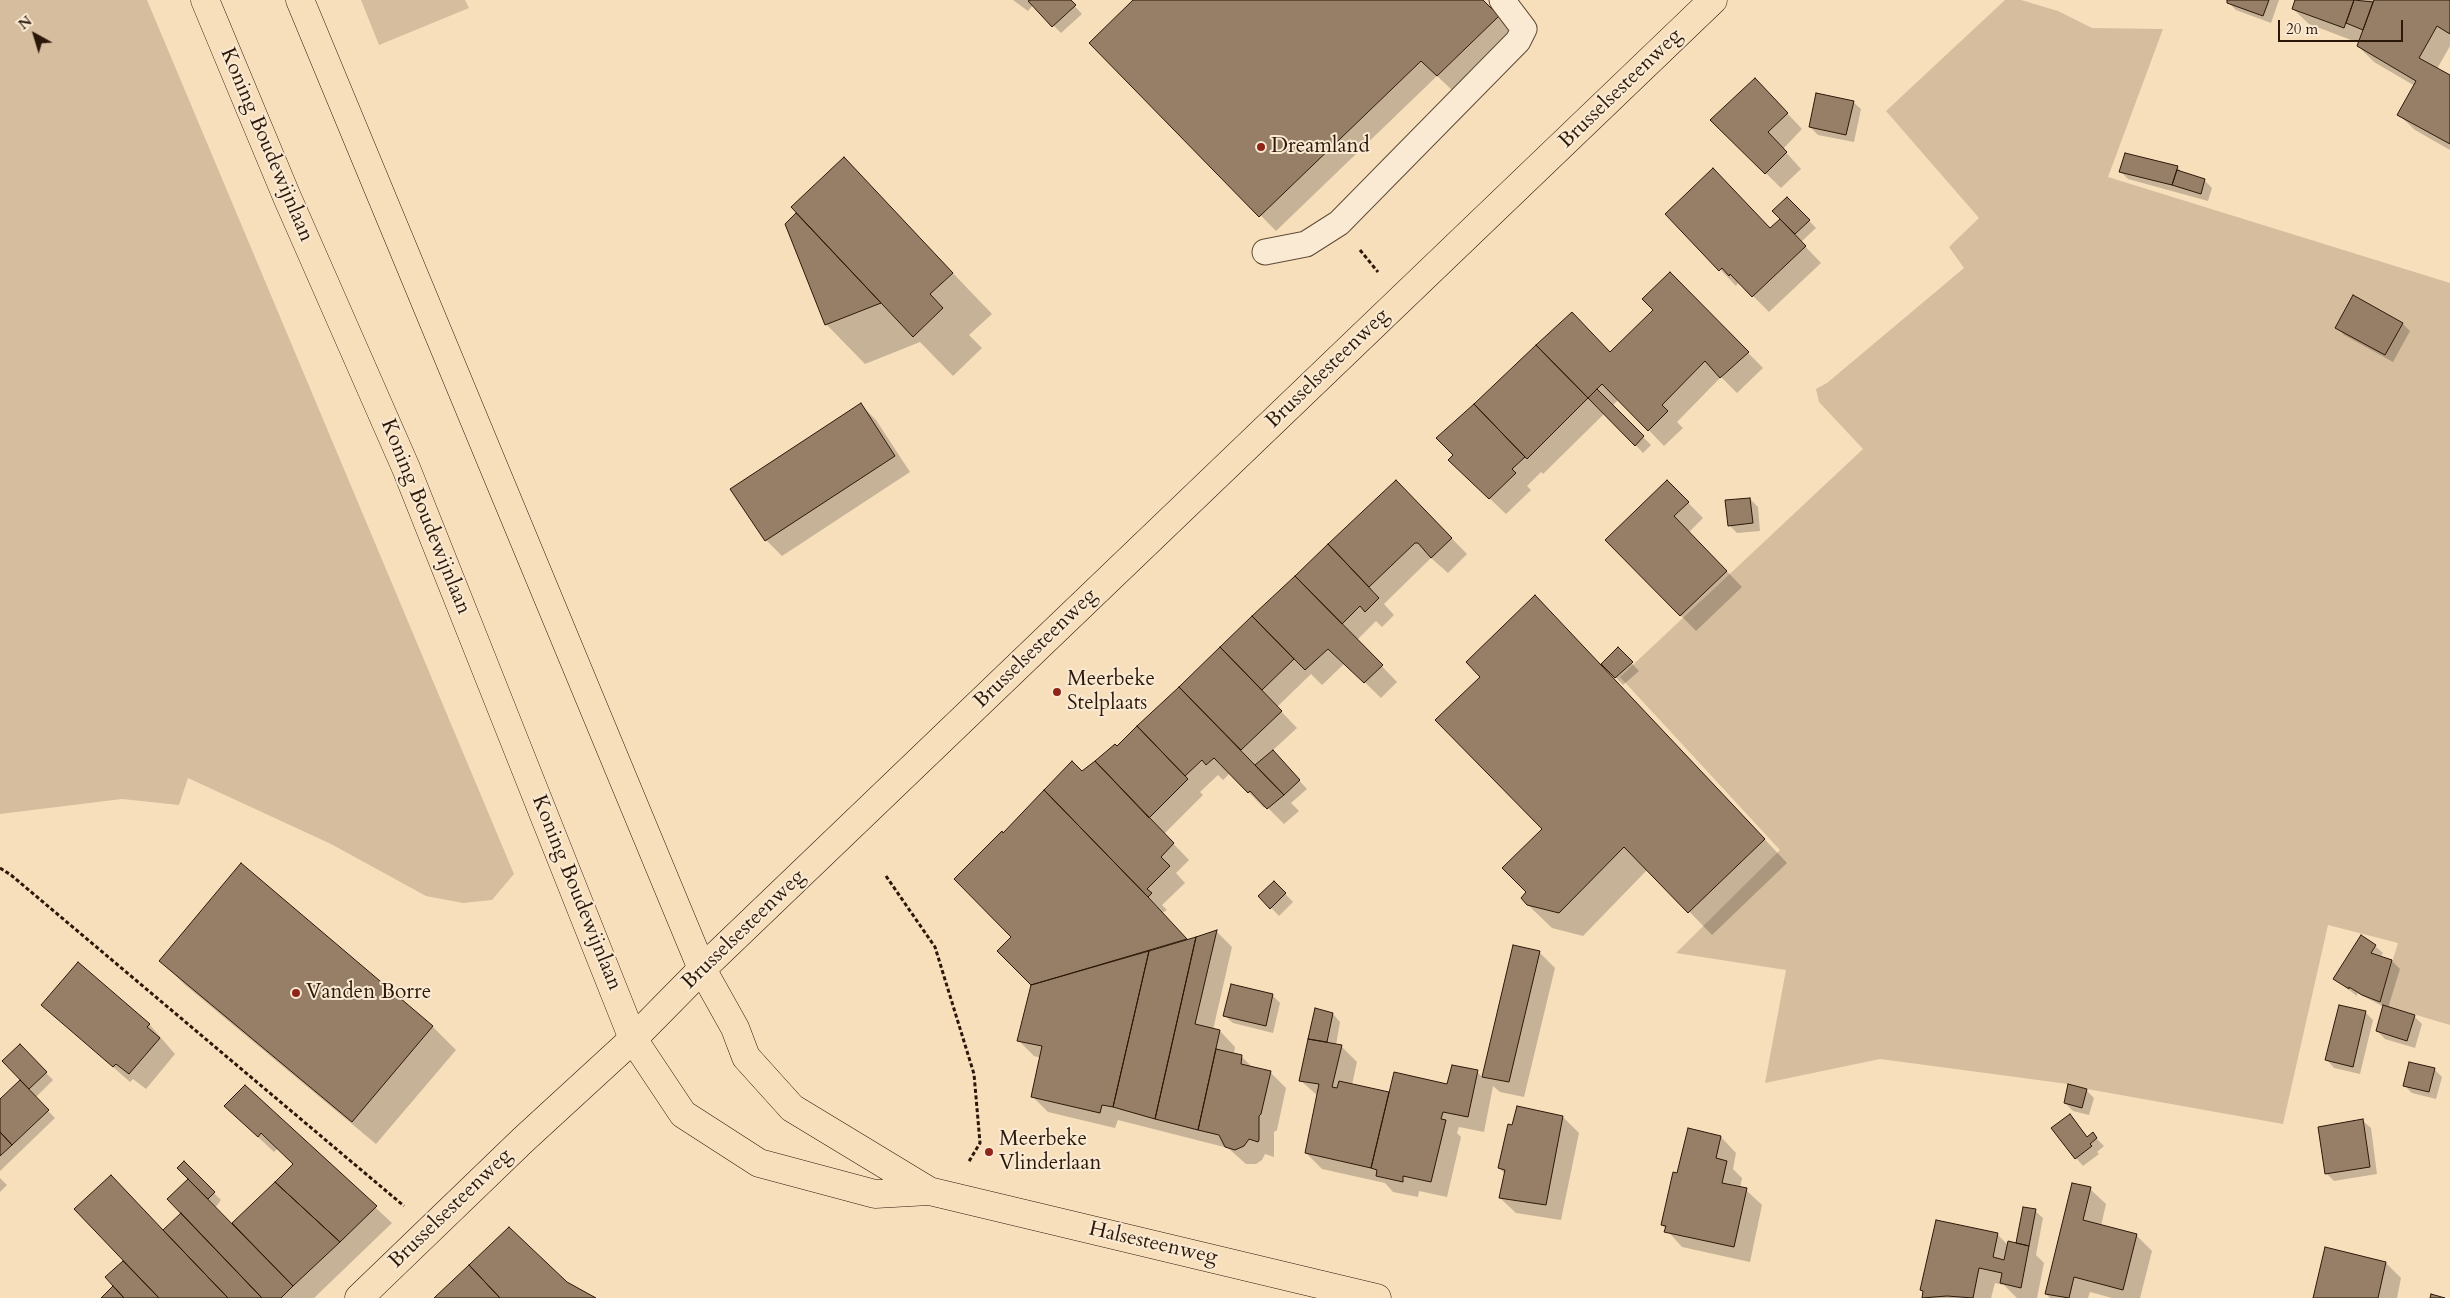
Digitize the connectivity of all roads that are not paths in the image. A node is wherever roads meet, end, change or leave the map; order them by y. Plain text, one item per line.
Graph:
1 (205, 0) edge
2 (300, 0) edge
3 (1502, 0) edge
4 (1713, 0) edge
5 (1265, 252) dead end
6 (702, 969) junction
7 (633, 1040) junction
8 (939, 1193) junction
9 (359, 1298) edge
10 (1377, 1298) edge

1 - 7 main road, Koning Boudewijnlaan
2 - 6 main road
3 - 5 lane
4 - 6 main road, Brusselsesteenweg
6 - 7 main road, Brusselsesteenweg
6 - 8 main road, Halsesteenweg
7 - 8 main road, Halsesteenweg
7 - 9 main road, Brusselsesteenweg
8 - 10 main road, Halsesteenweg

